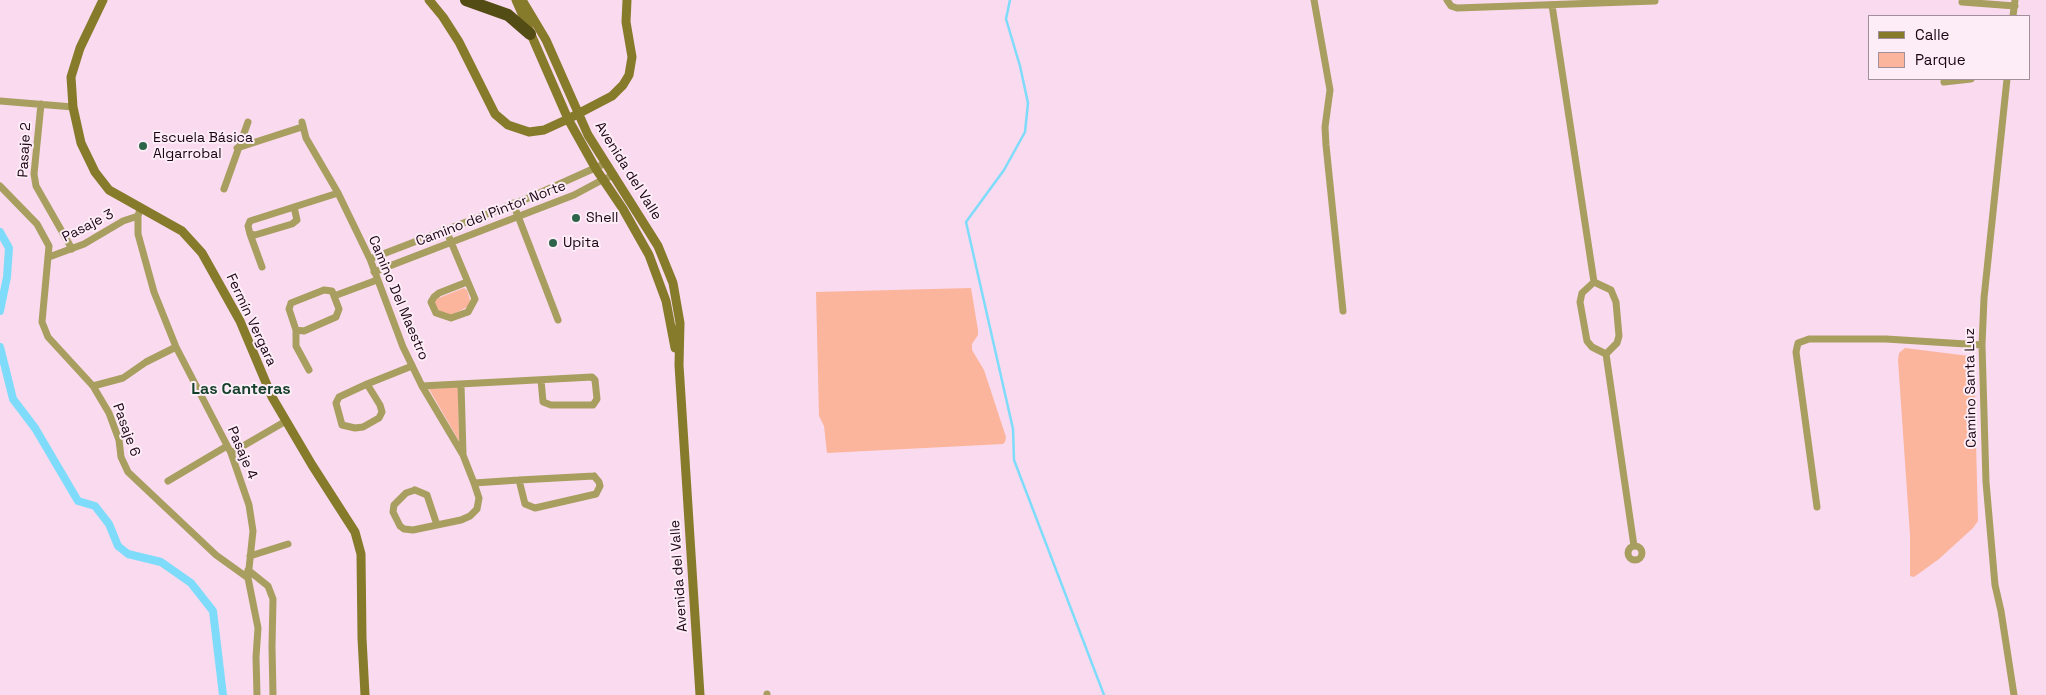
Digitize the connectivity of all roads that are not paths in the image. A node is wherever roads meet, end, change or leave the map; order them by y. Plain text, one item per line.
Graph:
1 (104, 0) edge
2 (429, 0) edge
3 (466, 0) edge
4 (516, 0) edge
5 (522, 0) edge
6 (627, 0) edge
7 (1314, 0) edge
8 (1447, 0) edge
9 (1655, 1) edge
10 (1962, 2) dead end
11 (2015, 3) edge
12 (1552, 5) junction
13 (530, 34) junction
14 (1963, 80) edge
15 (2007, 80) edge
16 (1944, 82) dead end
17 (0, 101) edge
18 (41, 104) junction
19 (72, 107) junction
20 (579, 113) junction
21 (568, 119) junction
22 (248, 122) dead end
23 (237, 148) junction
24 (606, 163) junction
25 (596, 169) junction
26 (614, 176) junction
27 (602, 180) junction
28 (0, 186) edge
29 (224, 188) dead end
30 (338, 193) junction
31 (514, 203) junction
32 (294, 207) junction
33 (139, 212) junction
34 (518, 216) junction
35 (446, 230) junction
36 (250, 234) junction
37 (452, 242) junction
38 (72, 249) junction
39 (49, 257) junction
40 (370, 259) junction
41 (262, 267) dead end
42 (374, 272) junction
43 (377, 280) junction
44 (467, 282) junction
45 (1594, 282) junction
46 (334, 296) junction
47 (1342, 311) dead end
48 (558, 320) dead end
49 (296, 330) junction
50 (1982, 345) junction
51 (176, 347) junction
52 (1606, 354) junction
53 (679, 365) junction
54 (412, 366) junction
55 (309, 370) dead end
56 (541, 380) junction
57 (367, 384) junction
58 (461, 384) junction
59 (93, 386) junction
60 (422, 386) junction
61 (286, 421) junction
62 (229, 449) junction
63 (463, 455) junction
64 (519, 480) junction
65 (168, 481) dead end
66 (474, 483) junction
67 (1817, 507) dead end
68 (437, 525) junction
69 (288, 544) dead end
70 (1634, 546) dead end
71 (250, 556) junction
72 (248, 570) junction
73 (248, 578) junction
74 (257, 695) edge
75 (273, 695) edge
76 (365, 695) edge
77 (700, 695) edge
78 (2014, 695) edge

1 - 19 street, Fermín Vergara
2 - 21 street
3 - 13 highway
4 - 13 street, Avenida del Valle
5 - 20 street, Avenida del Valle
6 - 20 street
7 - 47 street
8 - 12 street
9 - 12 street
10 - 11 street
12 - 45 street
13 - 21 street, Avenida del Valle
14 - 16 street
15 - 50 street, Camino Santa Luz
17 - 18 street
18 - 19 street
18 - 38 street, Pasaje 2
19 - 33 street, Fermín Vergara
20 - 21 street
20 - 24 street, Avenida del Valle
21 - 25 street, Avenida del Valle
22 - 23 street
23 - 29 street
23 - 30 street, Camino Del Maestro
24 - 25 street, Camino del Pintor Norte
24 - 26 street, Avenida del Valle
25 - 27 street, Avenida del Valle
25 - 31 street, Camino del Pintor Norte
26 - 27 street, Camino del Pintor Norte
26 - 53 street, Avenida del Valle
27 - 34 street, Camino del Pintor Norte
27 - 53 street, Avenida del Valle
28 - 39 street, Pasaje 6
30 - 32 street
30 - 40 street, Camino Del Maestro
31 - 34 street
31 - 35 street, Camino del Pintor Norte
32 - 36 street
32 - 36 street
33 - 38 street, Pasaje 3
33 - 51 street, Pasaje 4
33 - 61 street, Fermín Vergara
34 - 37 street, Camino del Pintor Norte
34 - 48 street
35 - 37 street
35 - 40 street, Camino del Pintor Norte
36 - 41 street
37 - 42 street, Camino del Pintor Norte
37 - 44 street
38 - 39 street, Pasaje 3
39 - 59 street, Pasaje 6
40 - 42 street, Camino Del Maestro
42 - 43 street, Camino Del Maestro
43 - 46 street
43 - 54 street, Camino Del Maestro
44 - 44 street
45 - 52 street
45 - 52 street
46 - 49 street
46 - 49 street
49 - 55 street
50 - 67 street
50 - 78 street, Camino Santa Luz
51 - 59 street
51 - 62 street, Pasaje 4
52 - 70 street
53 - 77 street, Avenida del Valle
54 - 57 street
54 - 60 street, Camino Del Maestro
56 - 56 street
56 - 58 street
57 - 57 street
58 - 60 street
58 - 63 street, Camino Del Maestro
59 - 73 street, Pasaje 6
60 - 63 street, Camino Del Maestro
61 - 62 street
61 - 76 street, Fermín Vergara
62 - 65 street
62 - 71 street, Pasaje 4
63 - 66 street, Camino Del Maestro
64 - 64 street
64 - 66 street
66 - 68 street, Camino Del Maestro
68 - 68 street, Camino Del Maestro
69 - 71 street
71 - 72 street, Pasaje 4
72 - 73 street, Pasaje 4
72 - 75 street
73 - 74 street

